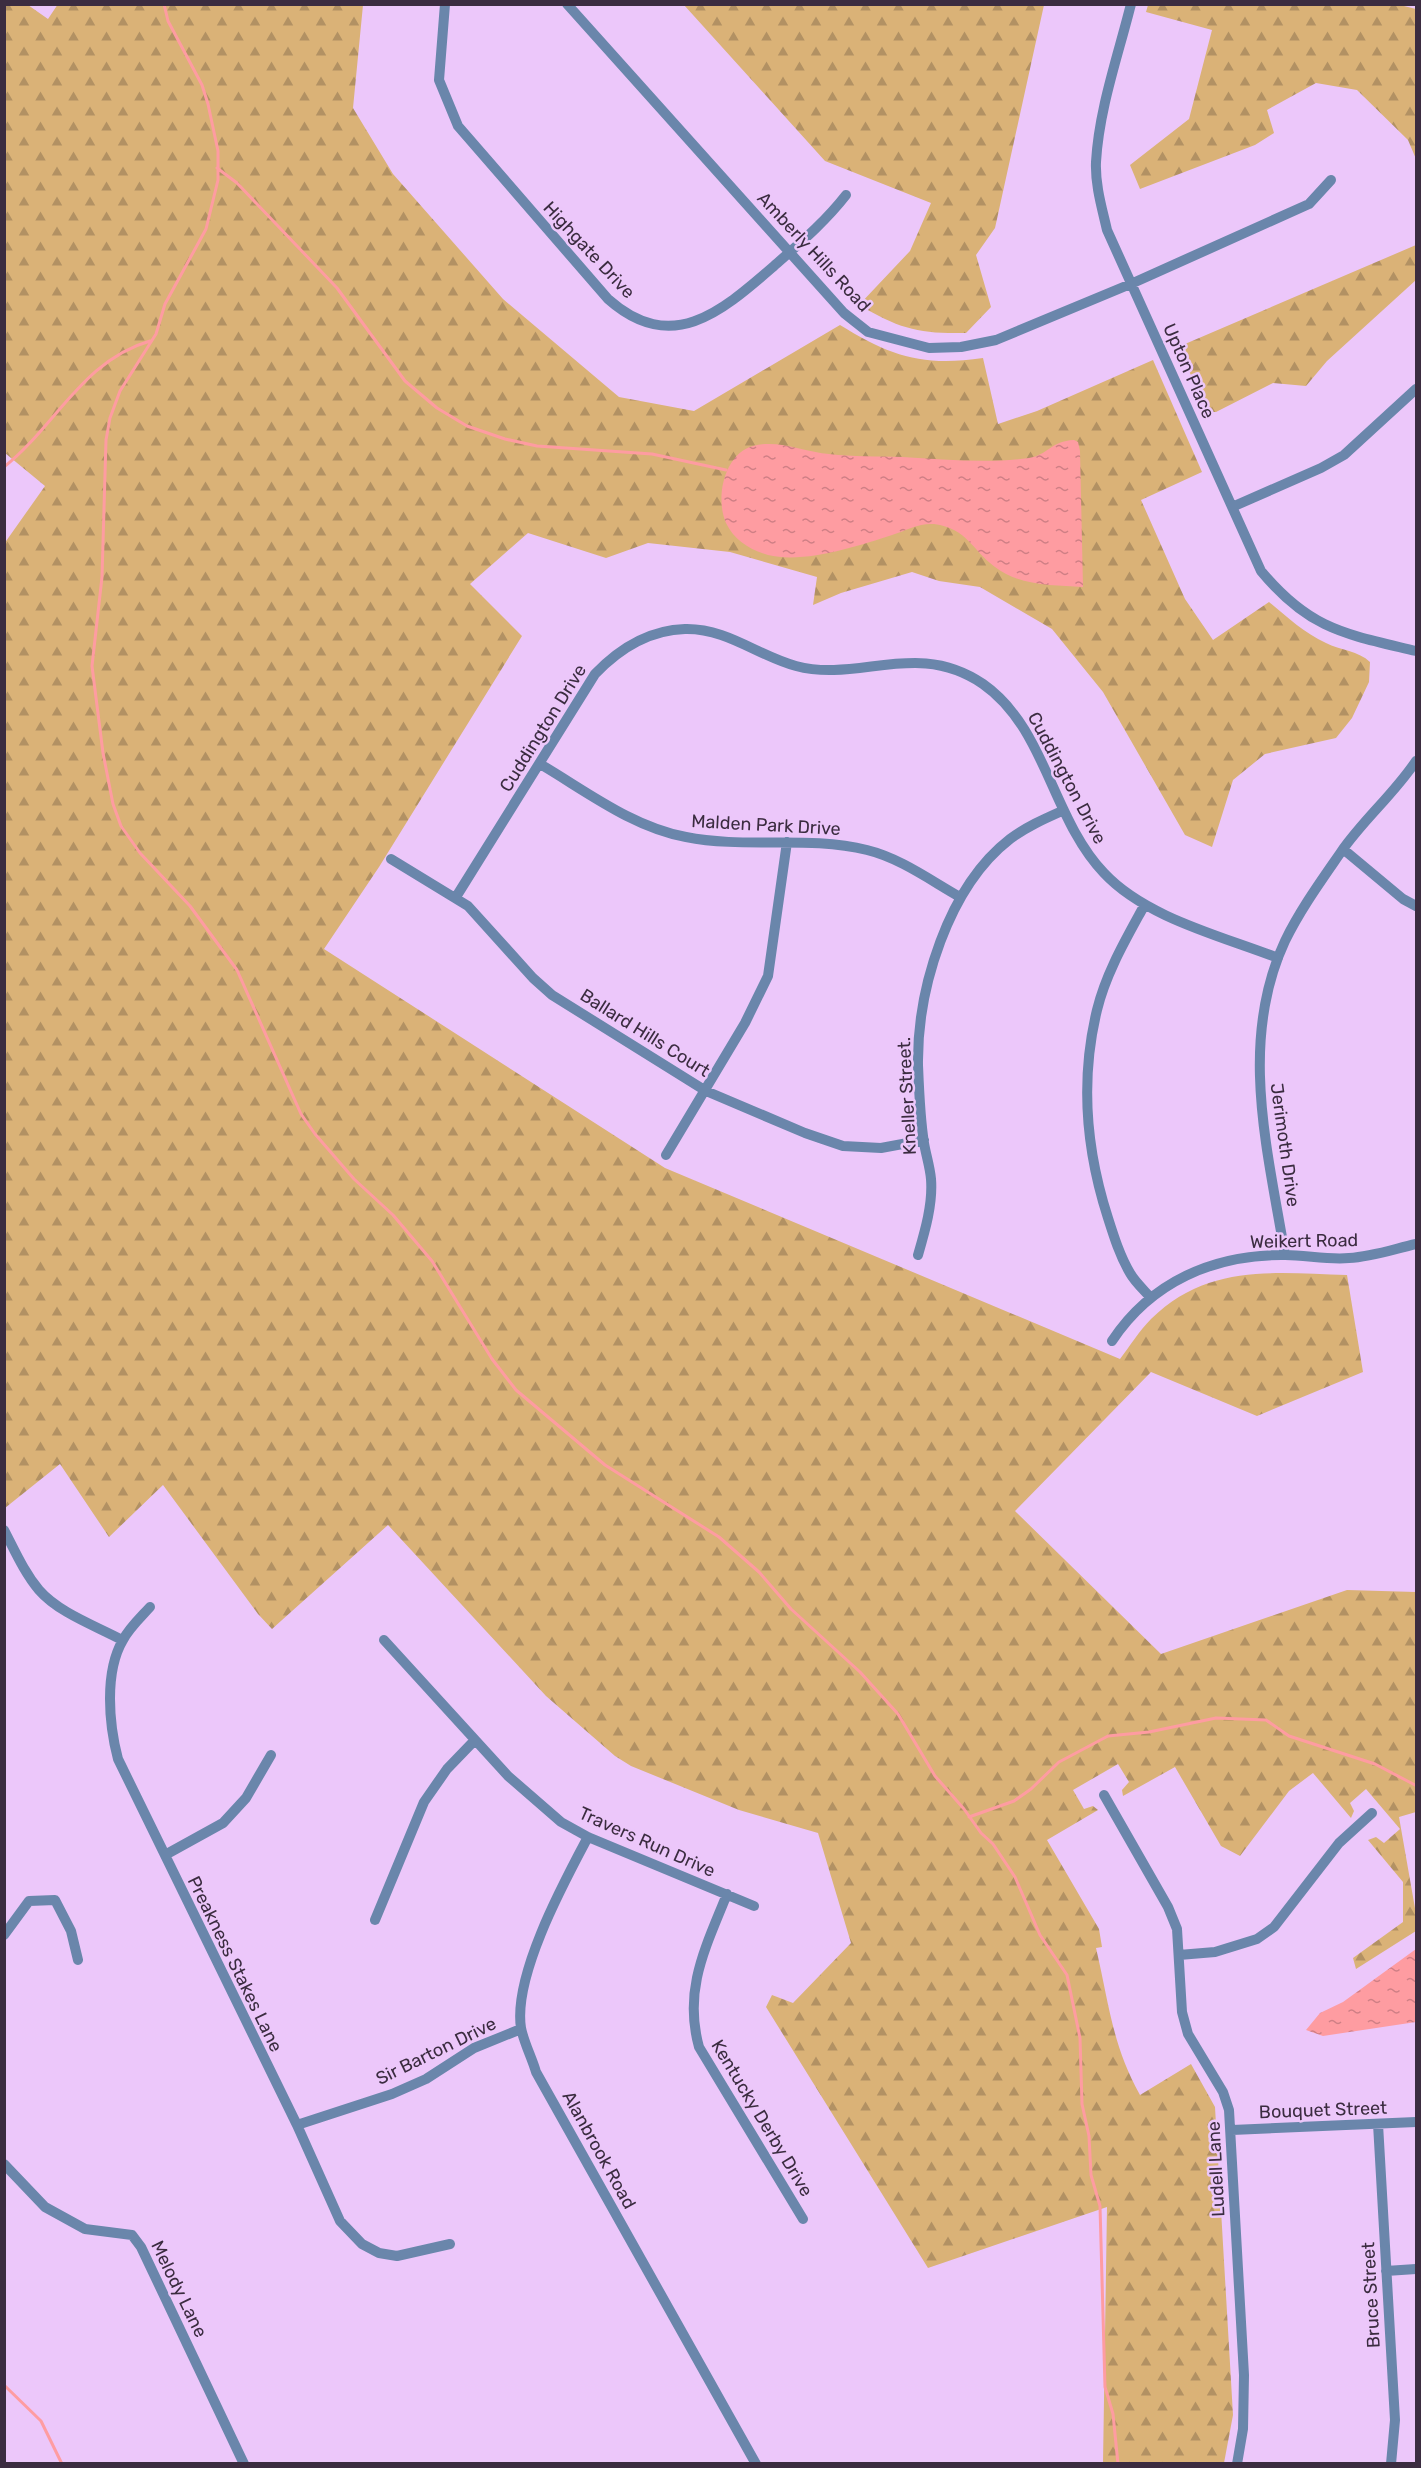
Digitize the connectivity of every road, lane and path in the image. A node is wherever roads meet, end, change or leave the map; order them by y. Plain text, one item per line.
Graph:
1 (445, 4) edge
2 (567, 4) edge
3 (1131, 4) edge
4 (1332, 180) dead end
5 (846, 195) dead end
6 (788, 253) junction
7 (1132, 283) junction
8 (1416, 389) edge
9 (1232, 507) junction
10 (1416, 651) edge
11 (1416, 761) edge
12 (540, 764) junction
13 (1062, 812) junction
14 (787, 842) junction
15 (1343, 849) junction
16 (391, 859) dead end
17 (456, 897) junction
18 (960, 897) junction
19 (1144, 906) junction
20 (1416, 906) edge
21 (1278, 958) junction
22 (706, 1091) junction
23 (924, 1140) junction
24 (666, 1155) dead end
25 (1416, 1244) edge
26 (918, 1255) dead end
27 (1285, 1255) junction
28 (1151, 1298) junction
29 (1112, 1341) dead end
30 (4, 1530) edge
31 (150, 1607) dead end
32 (122, 1640) junction
33 (384, 1640) dead end
34 (474, 1740) junction
35 (271, 1755) dead end
36 (1104, 1795) dead end
37 (1372, 1813) dead end
38 (588, 1837) junction
39 (165, 1855) junction
40 (727, 1894) junction
41 (754, 1906) dead end
42 (375, 1920) dead end
43 (4, 1935) edge
44 (1179, 1955) junction
45 (78, 1960) dead end
46 (521, 2029) junction
47 (1416, 2122) edge
48 (1378, 2124) junction
49 (297, 2126) junction
50 (1232, 2130) junction
51 (4, 2164) edge
52 (803, 2219) dead end
53 (450, 2244) dead end
54 (1416, 2269) edge
55 (1386, 2271) junction
56 (244, 2463) edge
57 (756, 2463) edge
58 (1237, 2463) edge
59 (1391, 2463) edge

1 - 6 street, Highgate Drive
2 - 6 street, Amberly Hills Road
3 - 7 street, Upton Place
4 - 7 street, Amberly Hills Road
5 - 6 street, Highgate Drive
6 - 7 street, Amberly Hills Road
7 - 9 street, Upton Place
8 - 9 street
9 - 10 street, Upton Place
11 - 15 street, Jerimoth Drive
12 - 13 street, Cuddington Drive
12 - 14 street, Malden Park Drive
12 - 17 street, Cuddington Drive
13 - 18 street, Kneller Street.
13 - 19 street, Cuddington Drive
14 - 18 street, Malden Park Drive
14 - 22 street
15 - 20 street
15 - 21 street, Jerimoth Drive
16 - 17 street, Ballard Hills Court
17 - 22 street, Ballard Hills Court
18 - 23 street, Kneller Street.
19 - 21 street, Cuddington Drive
19 - 28 street
21 - 27 street, Jerimoth Drive
22 - 23 street, Ballard Hills Court
22 - 24 street
23 - 26 street, Kneller Street.
25 - 27 street, Weikert Road
27 - 28 street, Weikert Road
28 - 29 street, Weikert Road
30 - 32 street
31 - 32 street, Preakness Stakes Lane
32 - 39 street, Preakness Stakes Lane
33 - 34 street, Travers Run Drive
34 - 38 street, Travers Run Drive
34 - 42 street
35 - 39 street
36 - 44 street, Ludell Lane
37 - 44 street
38 - 40 street, Travers Run Drive
38 - 46 street, Alanbrook Road
39 - 49 street, Preakness Stakes Lane
40 - 41 street, Travers Run Drive
40 - 52 street, Kentucky Derby Drive
43 - 45 street
44 - 50 street, Ludell Lane
46 - 49 street, Sir Barton Drive
46 - 57 street, Alanbrook Road
47 - 48 street, Bouquet Street
48 - 50 street, Bouquet Street
48 - 55 street, Bruce Street
49 - 53 street, Preakness Stakes Lane
50 - 58 street, Ludell Lane
51 - 56 street, Melody Lane
54 - 55 street
55 - 59 street, Bruce Street

